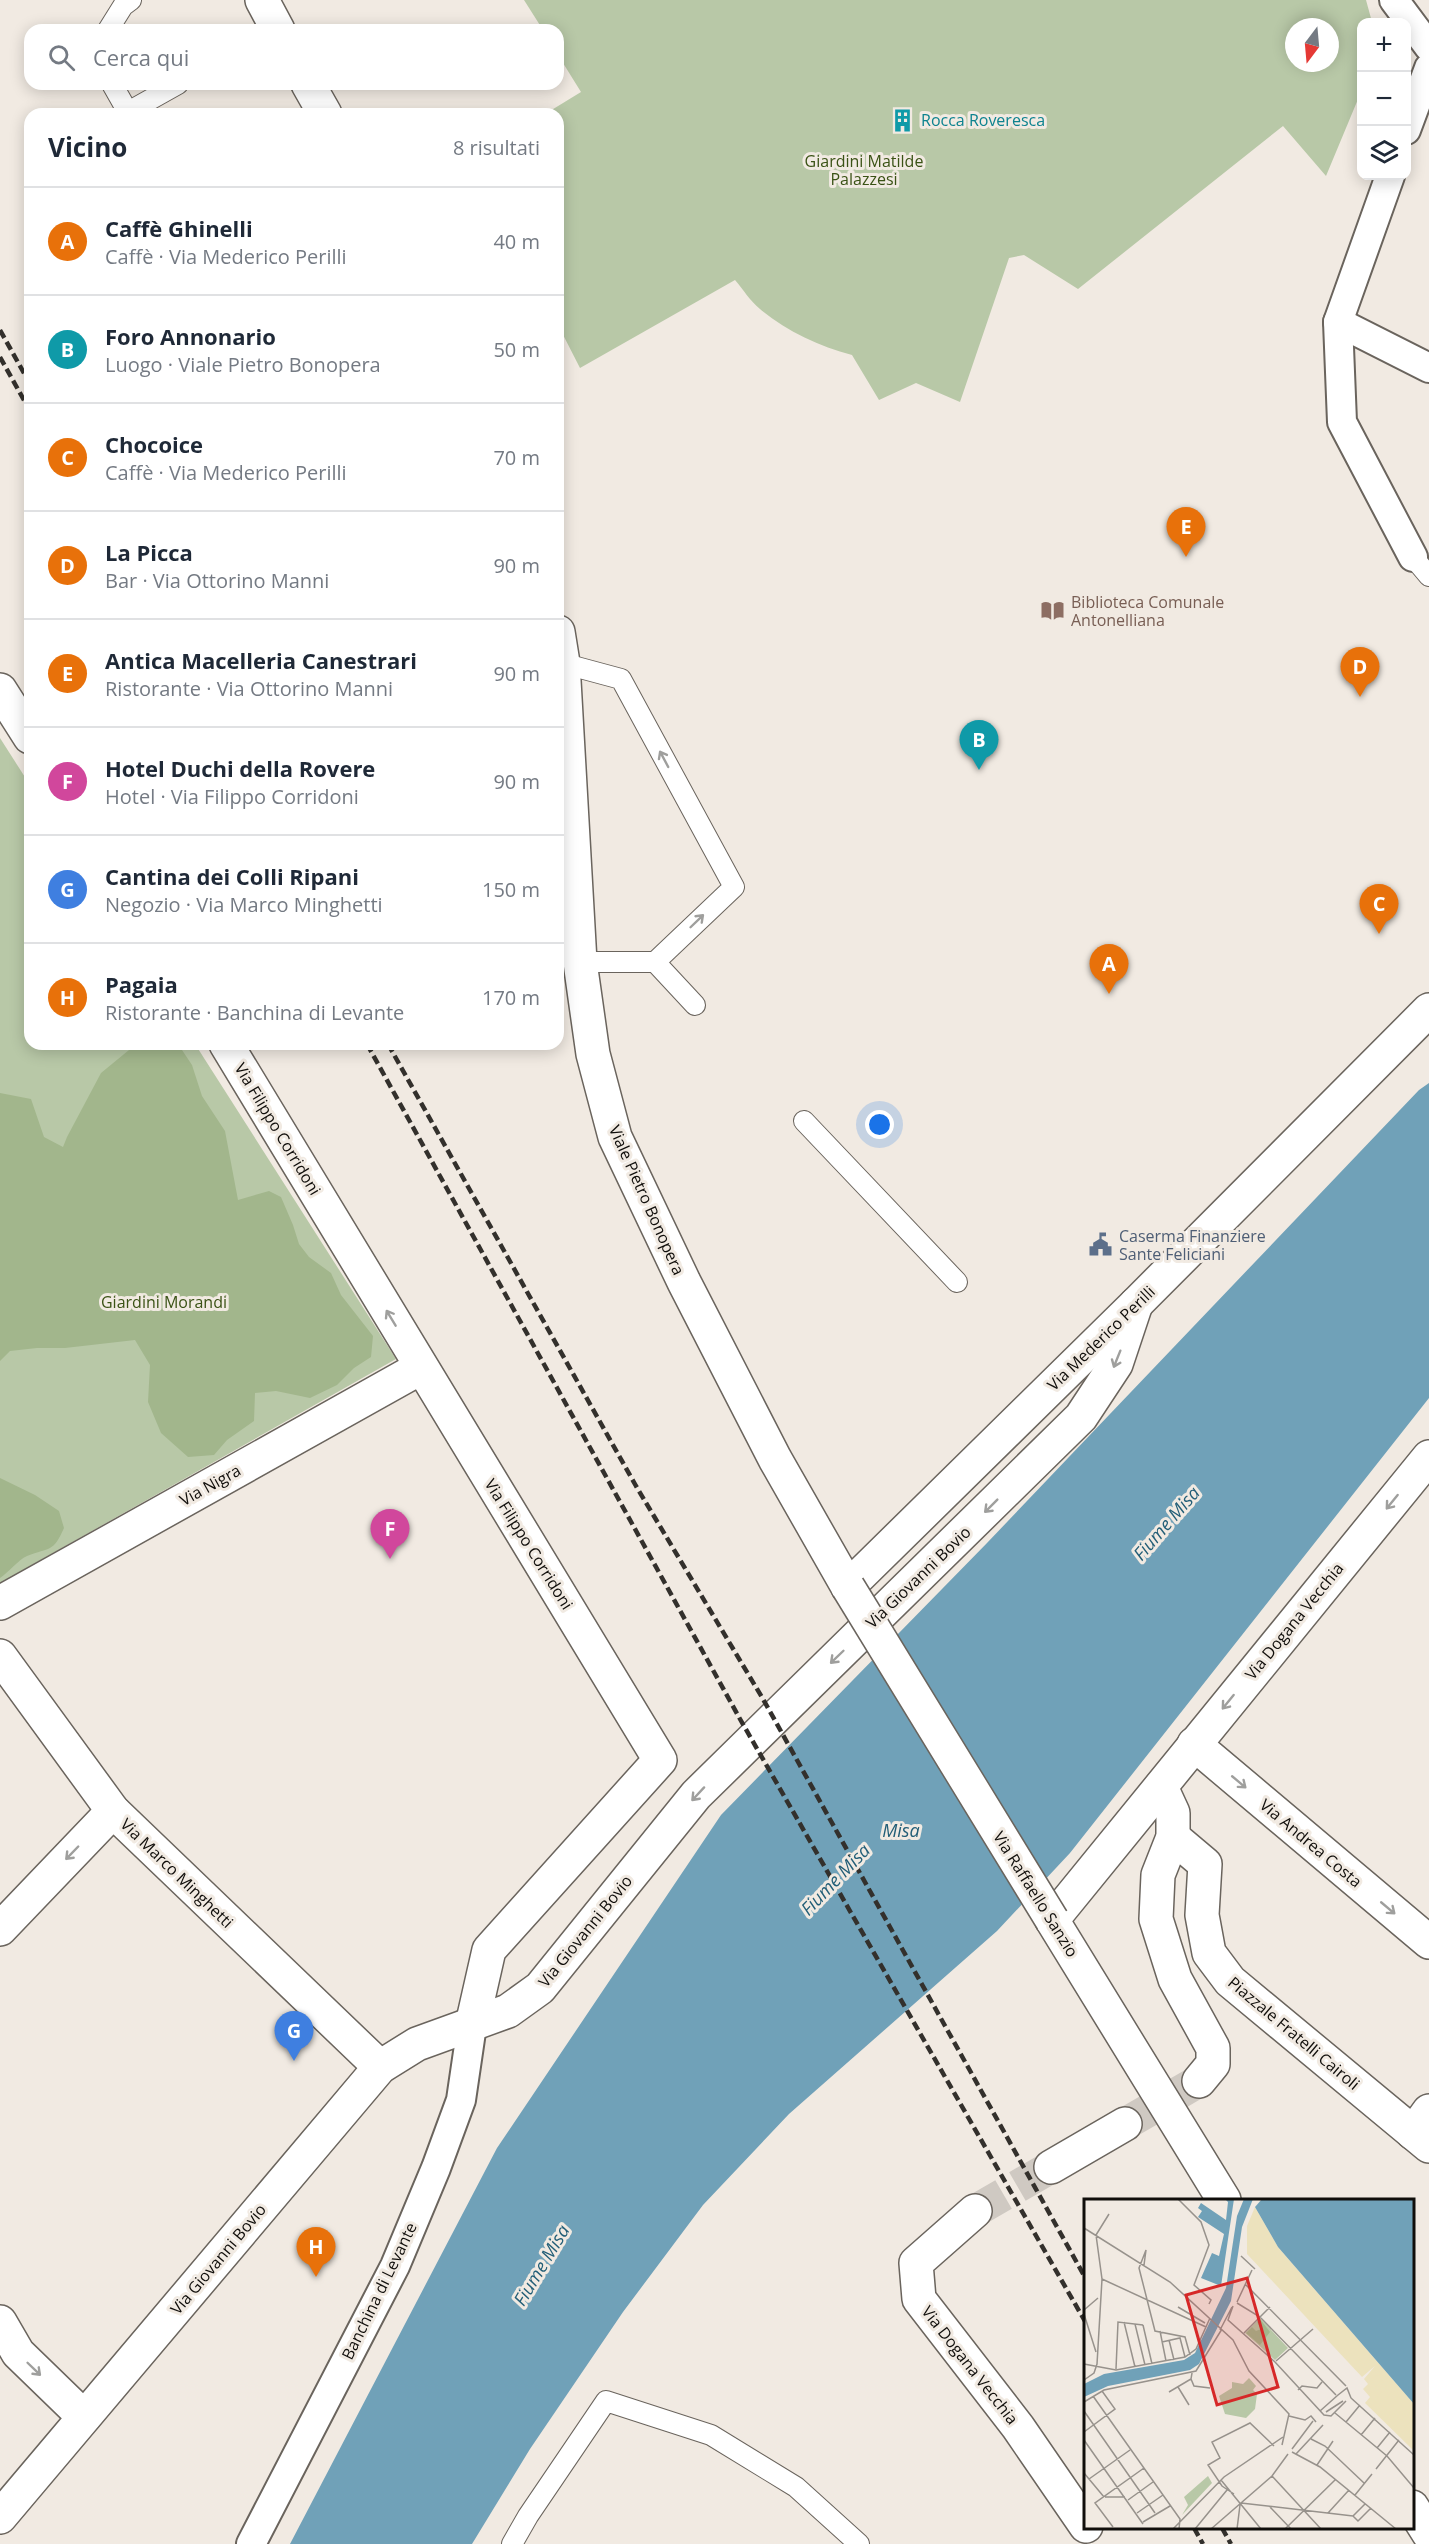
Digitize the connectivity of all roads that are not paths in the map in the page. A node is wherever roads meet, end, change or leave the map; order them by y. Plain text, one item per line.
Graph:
1 (131, 0) edge
2 (262, 0) edge
3 (1389, 4) edge
4 (112, 24) edge
5 (274, 24) edge
6 (1429, 62) edge
7 (115, 90) edge
8 (168, 90) edge
9 (311, 90) edge
10 (125, 108) edge
11 (137, 108) edge
12 (321, 108) edge
13 (1408, 126) edge
14 (1389, 180) edge
15 (1338, 322) junction
16 (1429, 368) edge
17 (1421, 566) edge
18 (564, 664) edge
19 (0, 690) edge
20 (564, 710) edge
21 (24, 728) edge
22 (580, 962) junction
23 (655, 962) junction
24 (695, 1005) dead end
25 (1429, 1010) edge
26 (230, 1050) edge
27 (804, 1121) dead end
28 (957, 1282) dead end
29 (1136, 1304) junction
30 (420, 1368) junction
31 (1429, 1457) edge
32 (848, 1587) junction
33 (0, 1603) edge
34 (0, 1656) edge
35 (1194, 1744) junction
36 (1161, 1787) junction
37 (113, 1811) junction
38 (1173, 1837) junction
39 (1052, 1920) junction
40 (0, 1929) edge
41 (1429, 1942) edge
42 (471, 2025) junction
43 (380, 2067) junction
44 (1199, 2081) tunnel mouth
45 (1125, 2124) tunnel mouth
46 (1424, 2130) edge
47 (1051, 2167) tunnel mouth
48 (1223, 2199) edge
49 (975, 2211) tunnel mouth
50 (0, 2322) edge
51 (84, 2417) junction
52 (1414, 2509) edge
53 (0, 2517) edge
54 (1084, 2524) edge
55 (1087, 2529) edge
56 (1429, 2534) edge
57 (251, 2544) edge
58 (512, 2544) edge
59 (859, 2544) edge
60 (1098, 2544) edge

1 - 4 lane
2 - 5 street
3 - 6 street
6 - 13 street
7 - 10 lane
8 - 11 lane
9 - 12 street
14 - 15 street
15 - 16 street
15 - 17 street
23 -> 18 lane
19 - 21 street
20 - 22 street, Viale Pietro Bonopera
22 - 23 lane
22 - 32 street, Viale Pietro Bonopera
23 - 24 lane
25 - 29 street, Via Mederico Perilli
30 -> 26 street, Via Filippo Corridoni
27 - 28 lane
29 - 32 street, Via Mederico Perilli
29 -> 42 street, Via Giovanni Bovio
30 - 33 street, Via Nigra
30 - 42 street, Via Filippo Corridoni
31 -> 35 street, Via Dogana Vecchia
32 - 39 street, Via Raffaello Sanzio, bridge
34 - 37 street, Via Marco Minghetti
35 - 36 street, Via Dogana Vecchia
35 -> 41 street, Via Andrea Costa
36 - 38 street
36 - 39 street, Via Dogana Vecchia
37 -> 40 street
37 - 43 street, Via Marco Minghetti
38 - 44 street
38 - 46 street, Piazzale Fratelli Cairoli
39 - 48 street, Via Raffaello Sanzio
42 - 43 street, Via Giovanni Bovio
42 - 57 street, Banchina di Levante
43 - 51 street, Via Giovanni Bovio
45 - 47 street
49 - 54 street, Via Dogana Vecchia
50 -> 51 street
51 - 53 street, Via Giovanni Bovio
52 - 56 street
55 - 60 street, Via Dogana Vecchia
58 - 59 lane

